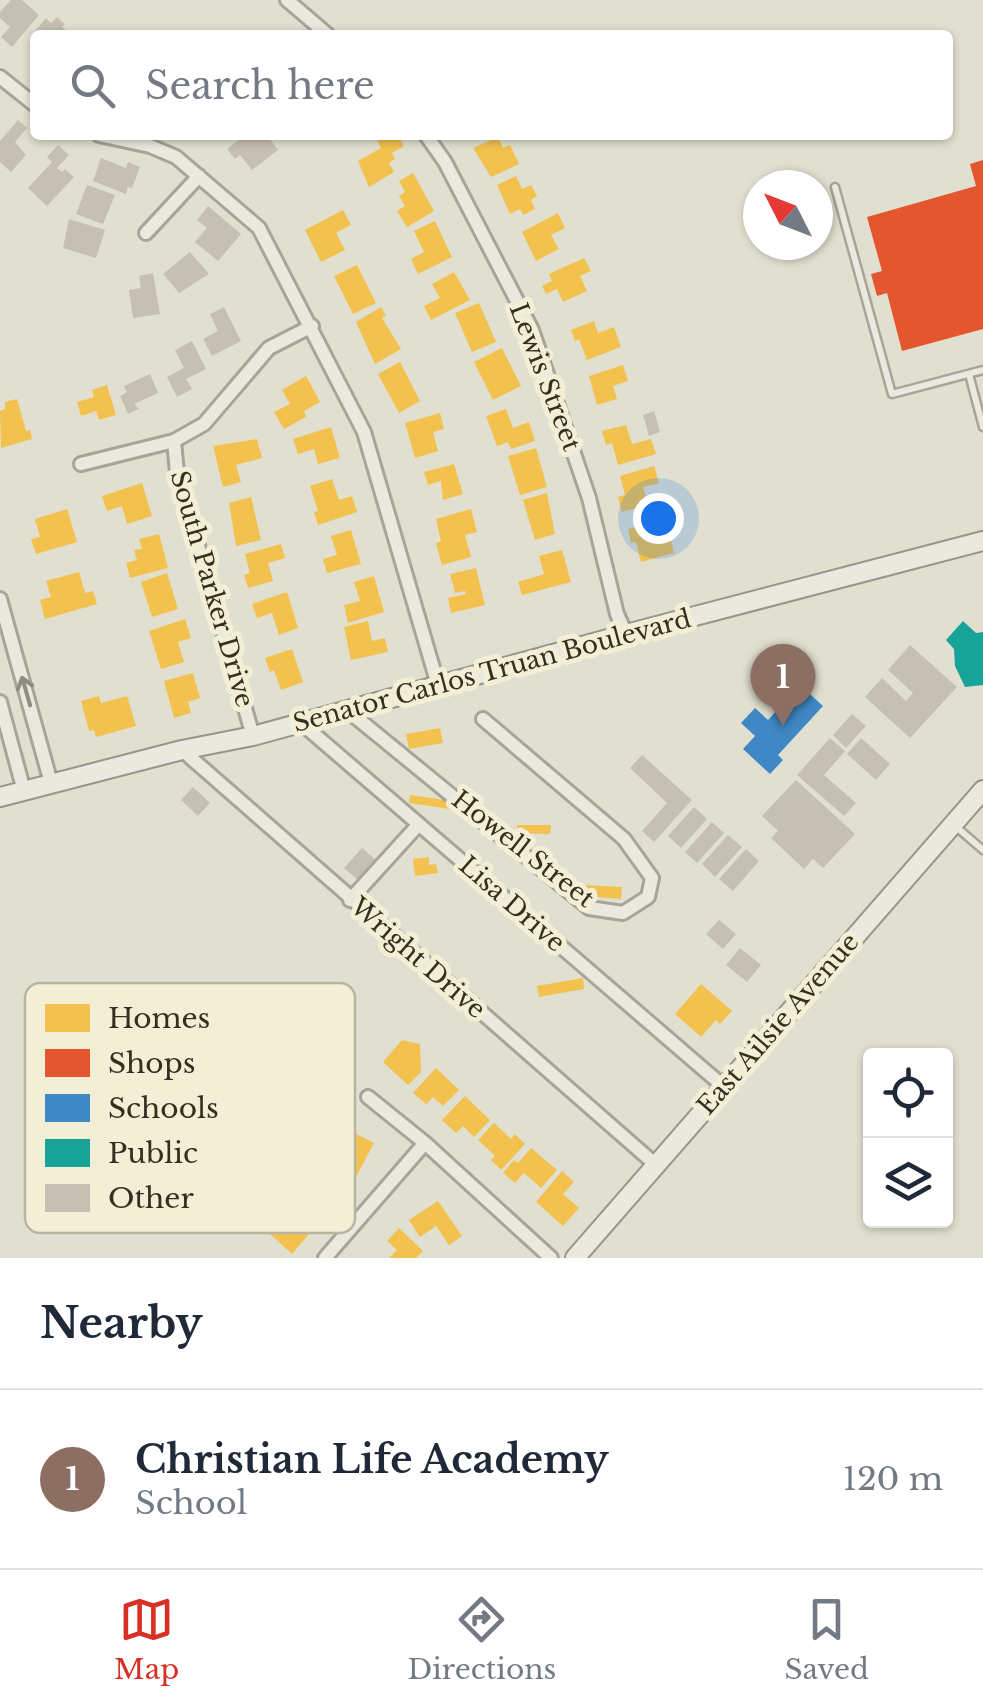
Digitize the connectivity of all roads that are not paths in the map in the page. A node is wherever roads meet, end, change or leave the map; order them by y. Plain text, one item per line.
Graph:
1 (287, 0) edge
2 (322, 30) edge
3 (0, 77) edge
4 (30, 101) edge
5 (122, 140) edge
6 (430, 140) edge
7 (199, 176) junction
8 (835, 187) dead end
9 (146, 233) dead end
10 (312, 326) junction
11 (983, 370) edge
12 (968, 374) junction
13 (983, 428) edge
14 (174, 441) junction
15 (81, 464) dead end
16 (983, 541) edge
17 (0, 600) edge
18 (626, 634) junction
19 (438, 685) junction
20 (0, 702) edge
21 (347, 710) junction
22 (483, 718) dead end
23 (300, 722) junction
24 (253, 736) junction
25 (182, 750) junction
26 (52, 783) junction
27 (24, 790) junction
28 (983, 790) edge
29 (0, 797) edge
30 (418, 824) junction
31 (953, 824) junction
32 (983, 850) edge
33 (350, 900) junction
34 (724, 1086) junction
35 (368, 1097) dead end
36 (425, 1144) junction
37 (656, 1165) junction
38 (355, 1224) edge
39 (347, 1233) edge
40 (325, 1258) edge
41 (551, 1258) edge
42 (575, 1258) edge

1 - 2 street
3 - 4 street
5 - 7 street
6 - 18 street, Lewis Street
7 - 9 street
7 - 10 street
8 - 12 lane
10 - 14 street
10 - 19 street
11 - 12 lane
12 - 13 lane
14 - 15 street
14 - 24 street, South Parker Drive
16 - 18 main road, Senator Carlos Truan Boulevard
26 -> 17 street
18 - 19 main road, Senator Carlos Truan Boulevard
19 - 21 main road, Senator Carlos Truan Boulevard
20 - 27 street
21 - 22 street, Howell Street
21 - 23 main road, Senator Carlos Truan Boulevard
23 - 24 main road, Senator Carlos Truan Boulevard
23 - 30 street, Lisa Drive
24 - 25 main road, Senator Carlos Truan Boulevard
25 - 26 main road, Senator Carlos Truan Boulevard
25 - 33 street, Wright Drive
26 - 27 main road, Senator Carlos Truan Boulevard
27 - 29 main road, Senator Carlos Truan Boulevard
28 - 31 main road, East Ailsie Avenue
30 - 33 street
30 - 34 street, Lisa Drive
31 - 32 lane
31 - 34 main road, East Ailsie Avenue
33 - 37 street, Wright Drive
34 - 37 main road, East Ailsie Avenue
35 - 36 street
36 - 38 street
36 - 41 street
37 - 42 main road, East Ailsie Avenue
39 - 40 street

